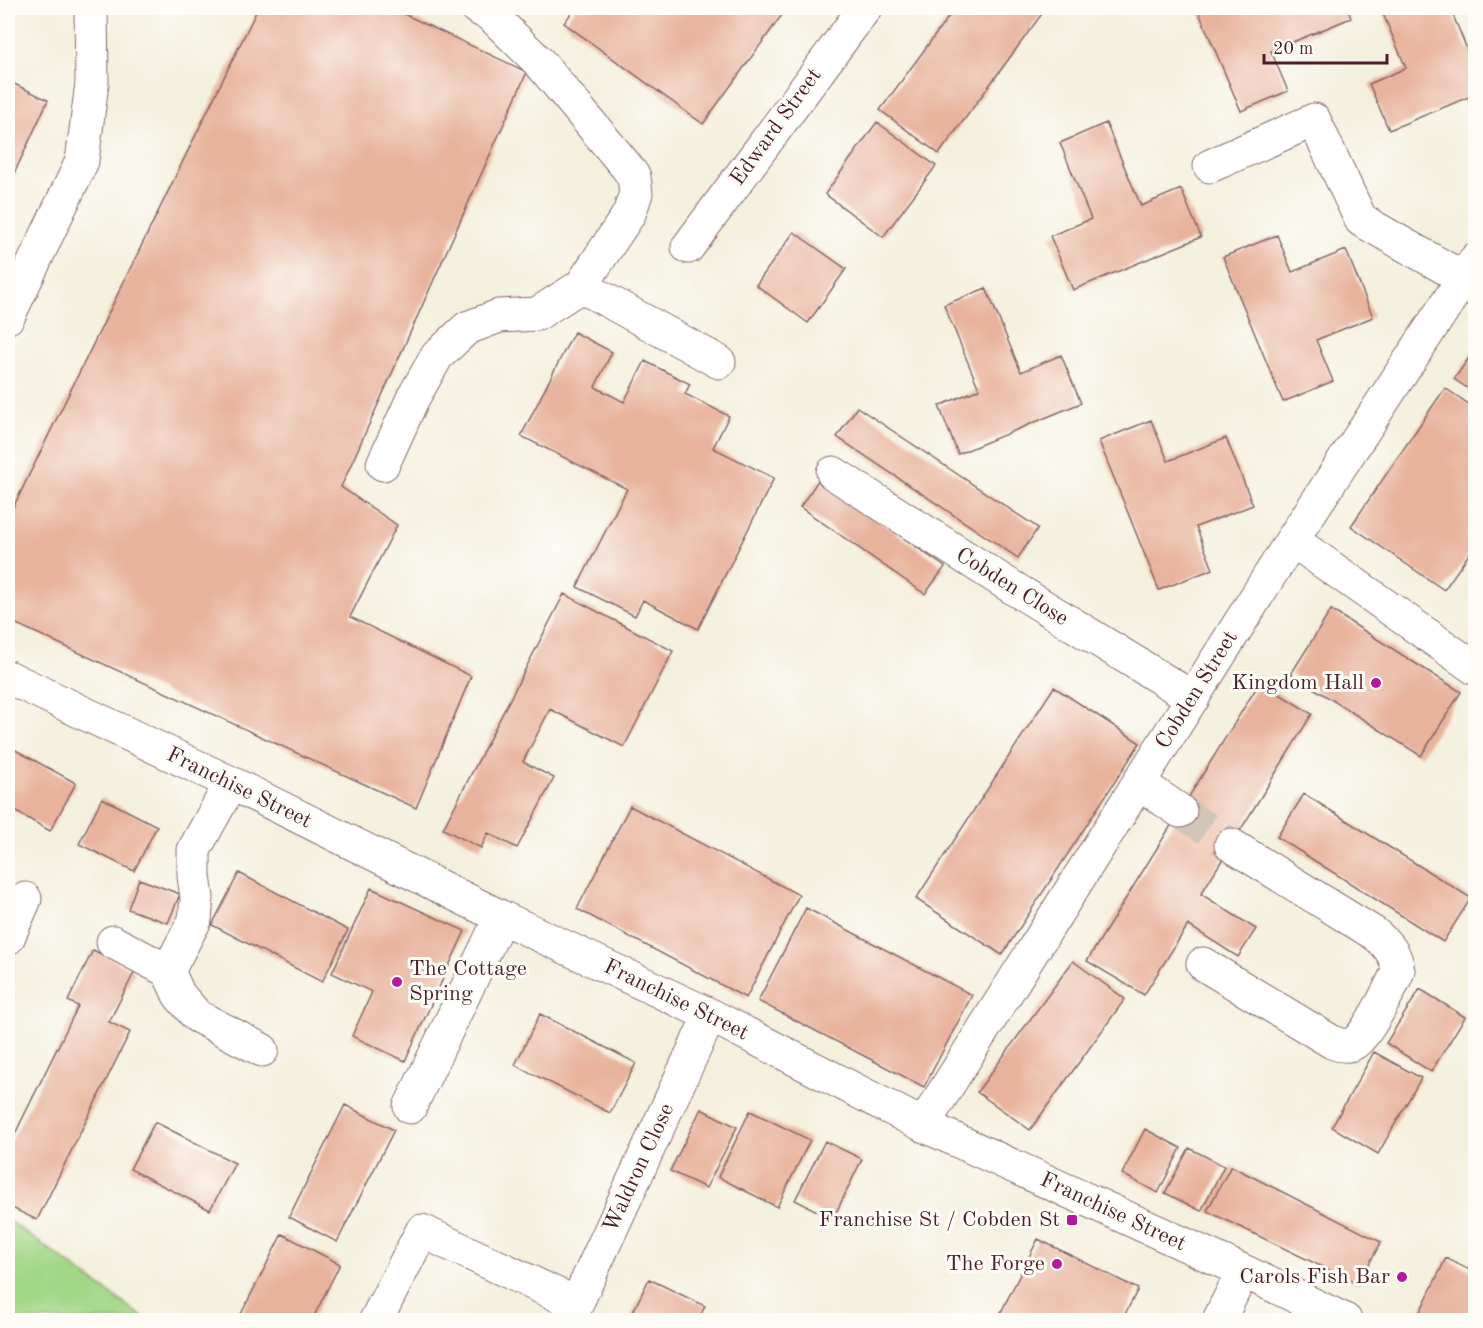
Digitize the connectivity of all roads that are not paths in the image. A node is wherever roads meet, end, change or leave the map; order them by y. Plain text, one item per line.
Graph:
1 (91, 8) edge
2 (477, 8) edge
3 (865, 8) edge
4 (1210, 165) dead end
5 (688, 247) dead end
6 (1469, 268) edge
7 (581, 286) junction
8 (8, 317) edge
9 (719, 362) dead end
10 (383, 464) dead end
11 (833, 473) dead end
12 (1292, 540) junction
13 (1476, 669) edge
14 (8, 677) edge
15 (1193, 698) junction
16 (231, 783) junction
17 (1139, 783) junction
18 (1180, 811) tunnel mouth
19 (1231, 844) tunnel mouth
20 (25, 899) dead end
21 (501, 917) junction
22 (8, 938) edge
23 (113, 942) dead end
24 (1203, 964) dead end
25 (168, 971) junction
26 (710, 1015) junction
27 (262, 1050) dead end
28 (410, 1107) dead end
29 (923, 1125) junction
30 (1243, 1271) junction
31 (573, 1312) edge
32 (376, 1320) edge
33 (1219, 1320) edge
34 (1345, 1320) edge

1 - 8 street
2 - 7 street
3 - 5 street, Edward Street
4 - 6 street
6 - 12 street, Cobden Street
7 - 9 street
7 - 10 street
11 - 15 street, Cobden Close
12 - 13 street
12 - 15 street, Cobden Street
14 - 16 street, Franchise Street
15 - 17 street, Cobden Street
16 - 21 street, Franchise Street
16 - 25 street
17 - 18 street
17 - 29 street, Cobden Street
19 - 24 street
20 - 22 street
21 - 26 street, Franchise Street
21 - 28 street
23 - 25 street
25 - 27 street
26 - 29 street, Franchise Street
26 - 31 street, Waldron Close
29 - 30 street, Franchise Street
30 - 33 street
30 - 34 street, Franchise Street
31 - 32 street

